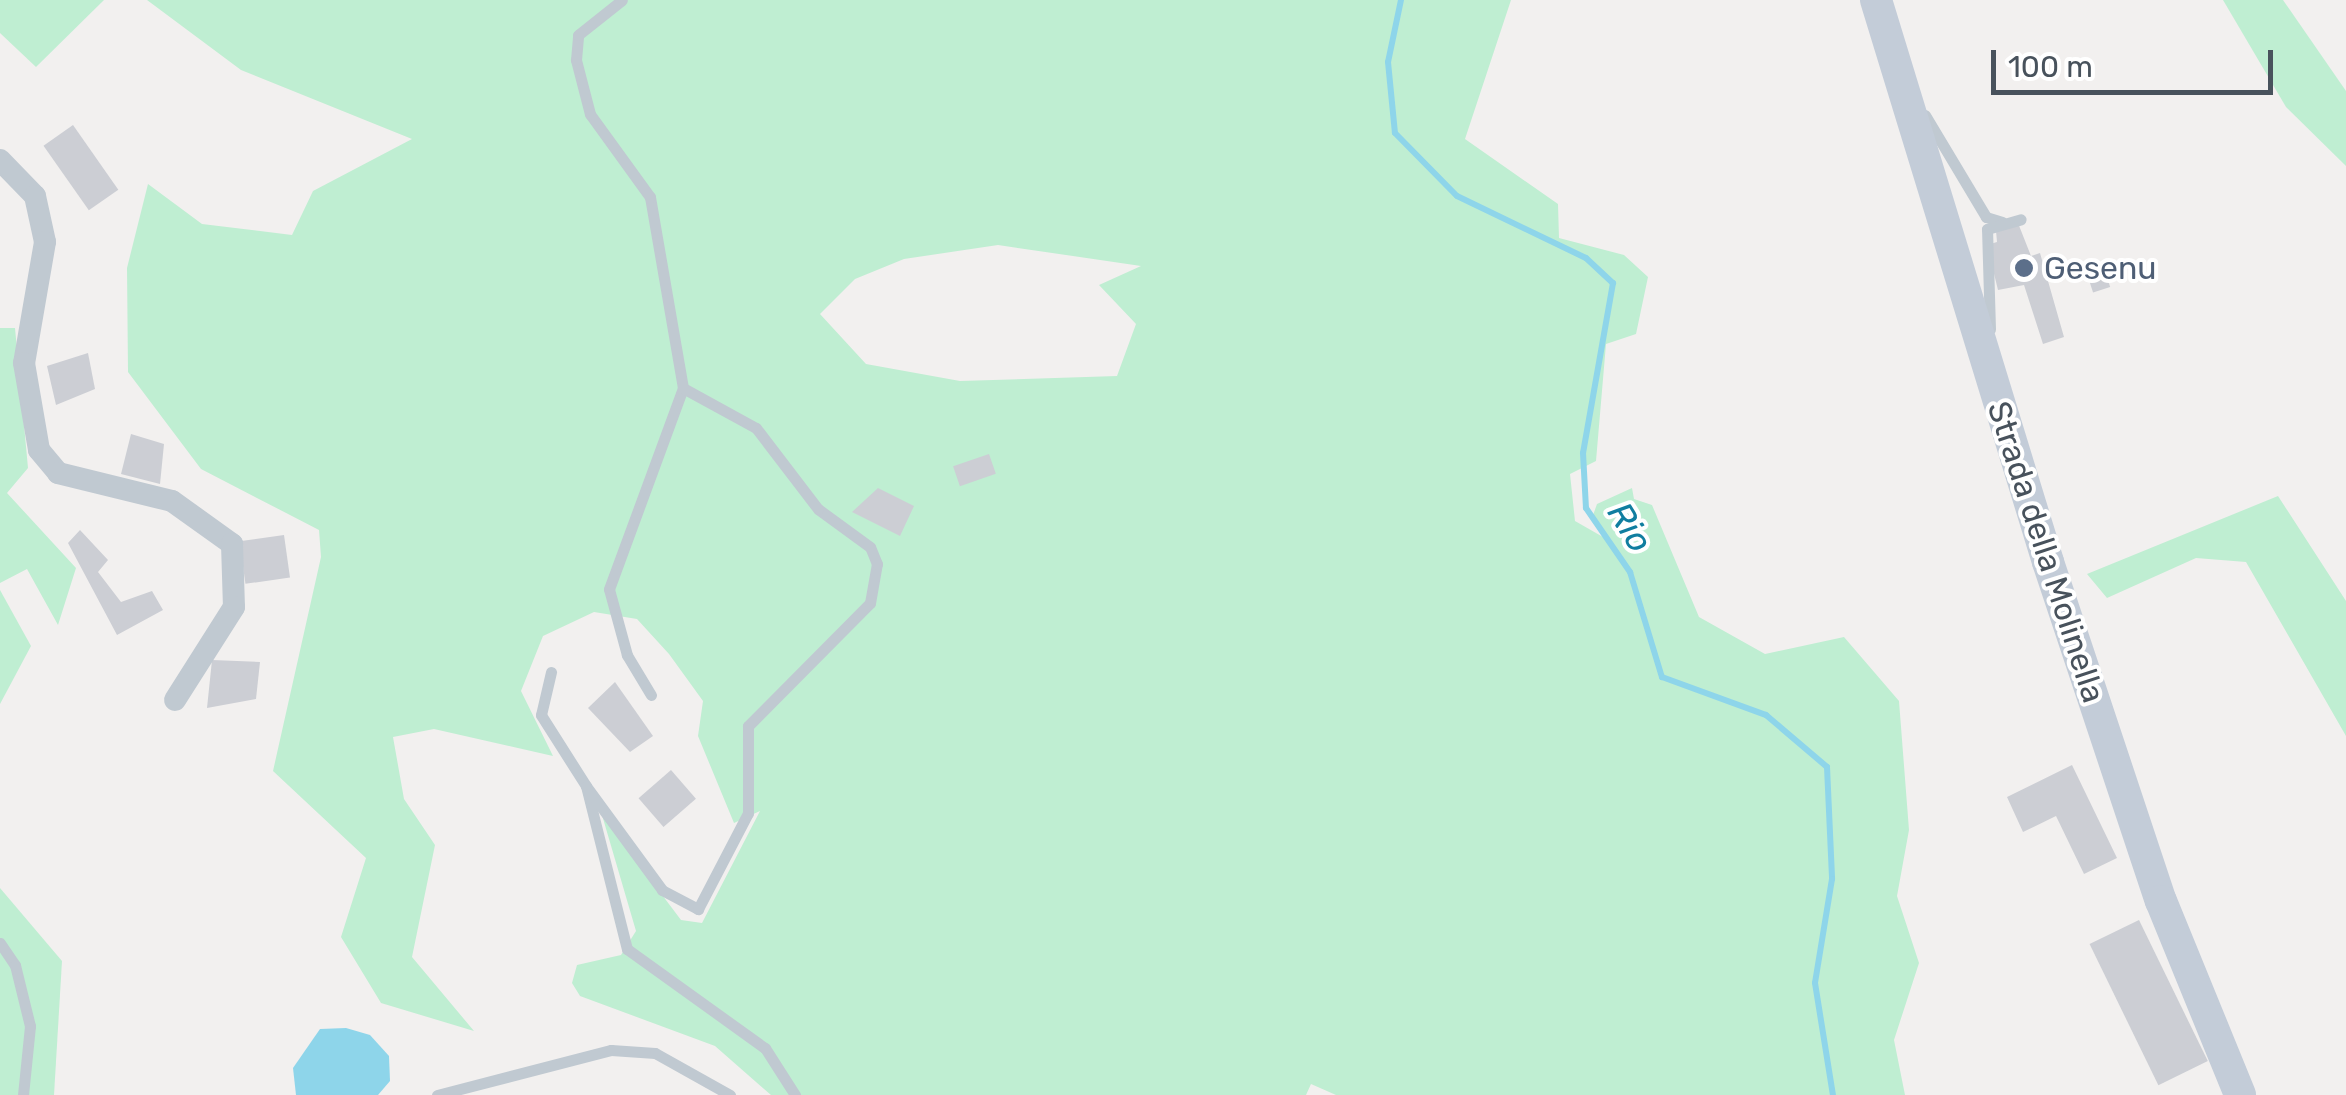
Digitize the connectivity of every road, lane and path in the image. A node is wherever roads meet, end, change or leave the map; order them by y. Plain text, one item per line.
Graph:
1 (622, 0) edge
2 (1876, 0) edge
3 (1892, 60) junction
4 (0, 160) edge
5 (2021, 219) dead end
6 (2002, 222) junction
7 (1992, 384) junction
8 (684, 388) junction
9 (551, 672) dead end
10 (651, 696) dead end
11 (176, 700) dead end
12 (586, 786) junction
13 (0, 943) edge
14 (23, 1095) edge
15 (436, 1095) edge
16 (730, 1095) edge
17 (795, 1095) edge
18 (2240, 1095) edge

1 - 8 lane
2 - 3 main road, Strada della Molinella
3 - 6 lane
3 - 7 main road, Strada della Molinella
4 - 11 street
5 - 6 lane
6 - 7 lane
7 - 18 main road, Strada della Molinella
8 - 10 lane
8 - 12 lane
9 - 12 lane
12 - 17 lane
13 - 14 lane
15 - 16 lane

